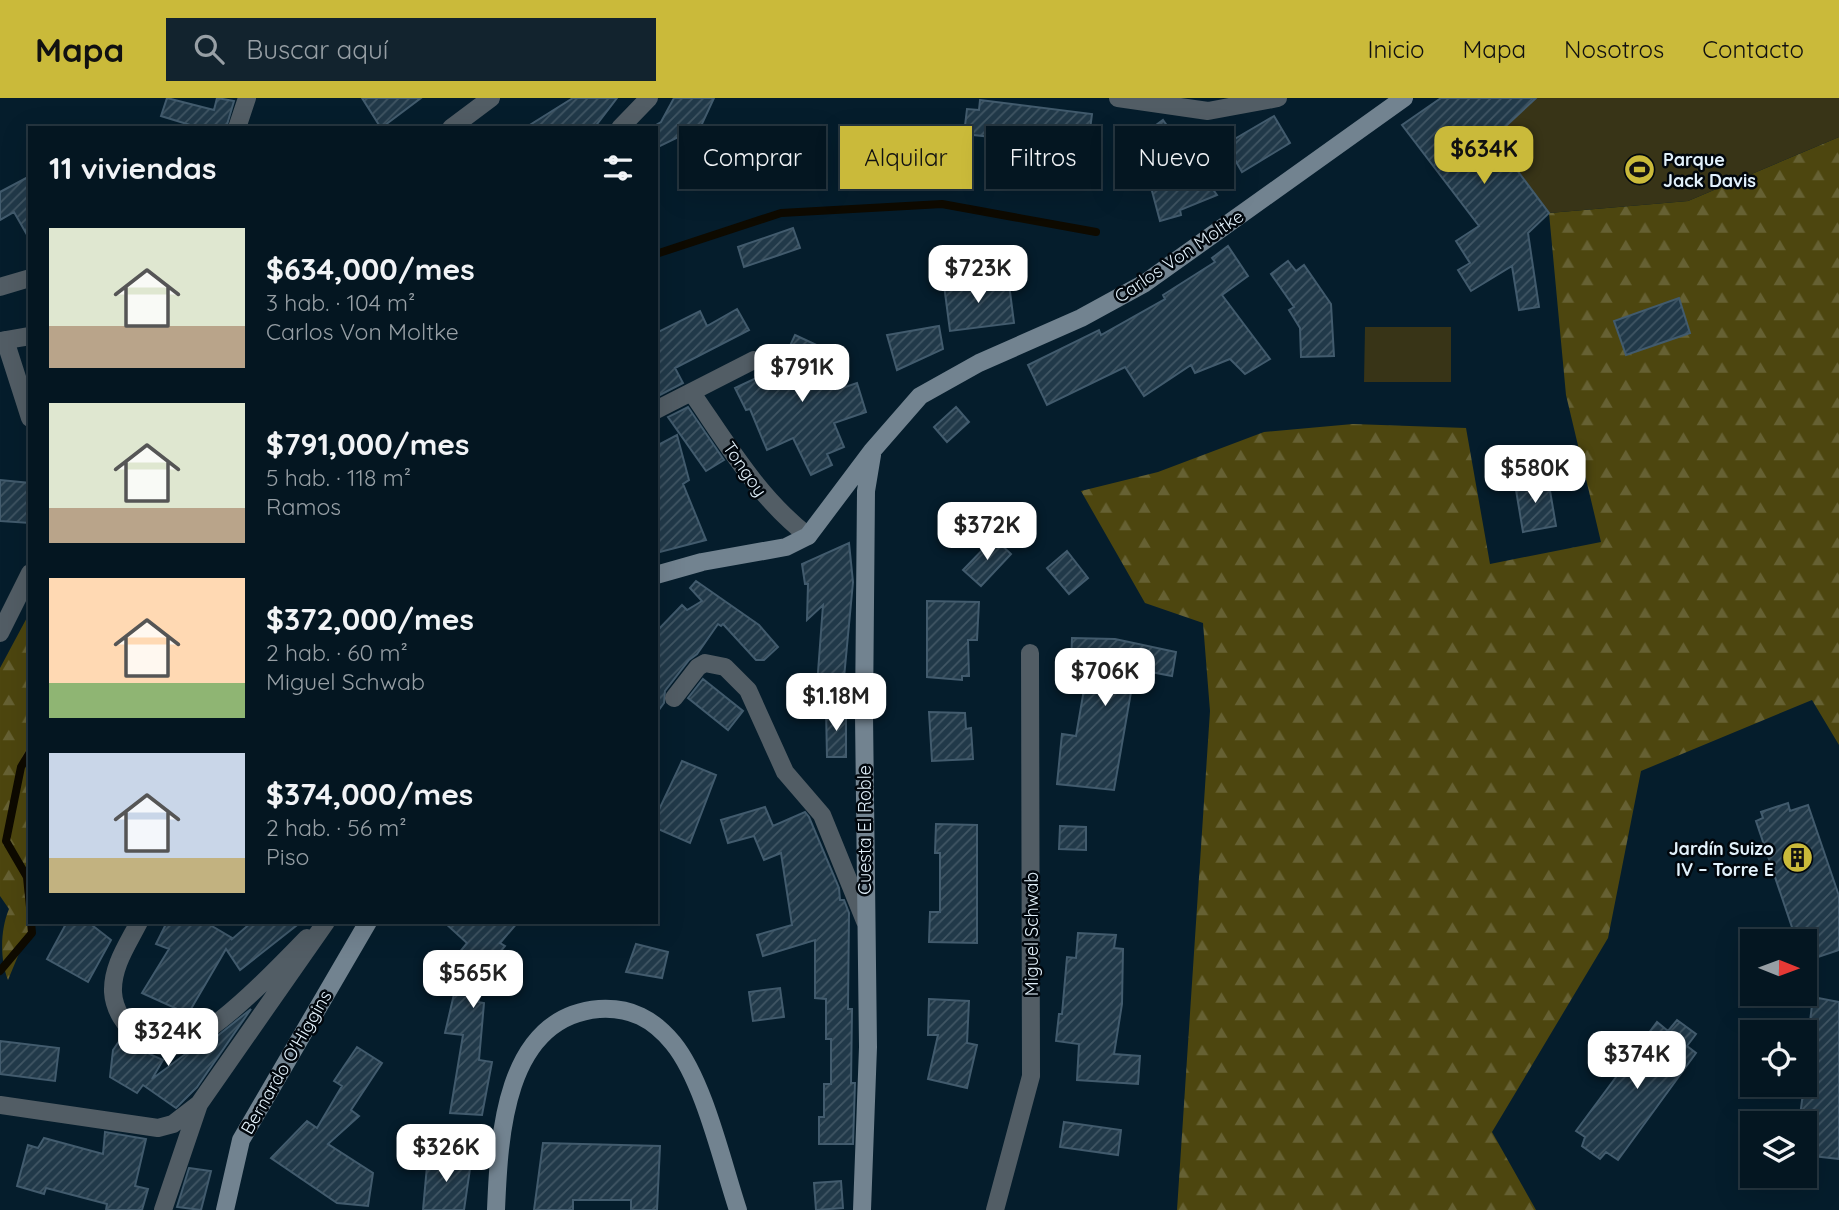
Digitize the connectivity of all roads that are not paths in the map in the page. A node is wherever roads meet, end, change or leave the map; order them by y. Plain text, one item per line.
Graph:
1 (247, 98) edge
2 (491, 98) edge
3 (649, 98) edge
4 (1118, 98) edge
5 (1278, 98) edge
6 (1404, 98) edge
7 (238, 126) edge
8 (454, 126) edge
9 (622, 126) edge
10 (28, 279) edge
11 (0, 287) edge
12 (28, 336) edge
13 (3, 341) edge
14 (754, 360) dead end
15 (692, 393) junction
16 (658, 409) edge
17 (28, 412) edge
18 (872, 451) junction
19 (808, 536) junction
20 (658, 574) edge
21 (28, 577) edge
22 (0, 633) edge
23 (1030, 653) dead end
24 (674, 698) dead end
25 (865, 921) junction
26 (138, 924) edge
27 (322, 924) edge
28 (323, 924) edge
29 (367, 924) edge
30 (199, 1104) junction
31 (0, 1105) edge
32 (163, 1210) edge
33 (225, 1210) edge
34 (496, 1210) edge
35 (738, 1210) edge
36 (862, 1210) edge
37 (995, 1210) edge

1 - 7 street
2 - 8 street
3 - 9 street
4 - 5 street
6 - 18 main road, Carlos Von Moltke
10 - 11 street
12 - 13 street
13 - 17 street
14 - 15 street
15 - 16 street
15 - 19 street, Tongoy
18 - 19 main road
18 - 25 main road, Cuesta El Roble
19 - 20 main road
21 - 22 street
23 - 37 street, Miguel Schwab
24 - 25 street
25 - 36 main road, Cuesta El Roble
26 - 27 street
28 - 30 street
29 - 33 main road, Bernardo O'Higgins
30 - 31 street
30 - 32 street
34 - 35 main road

